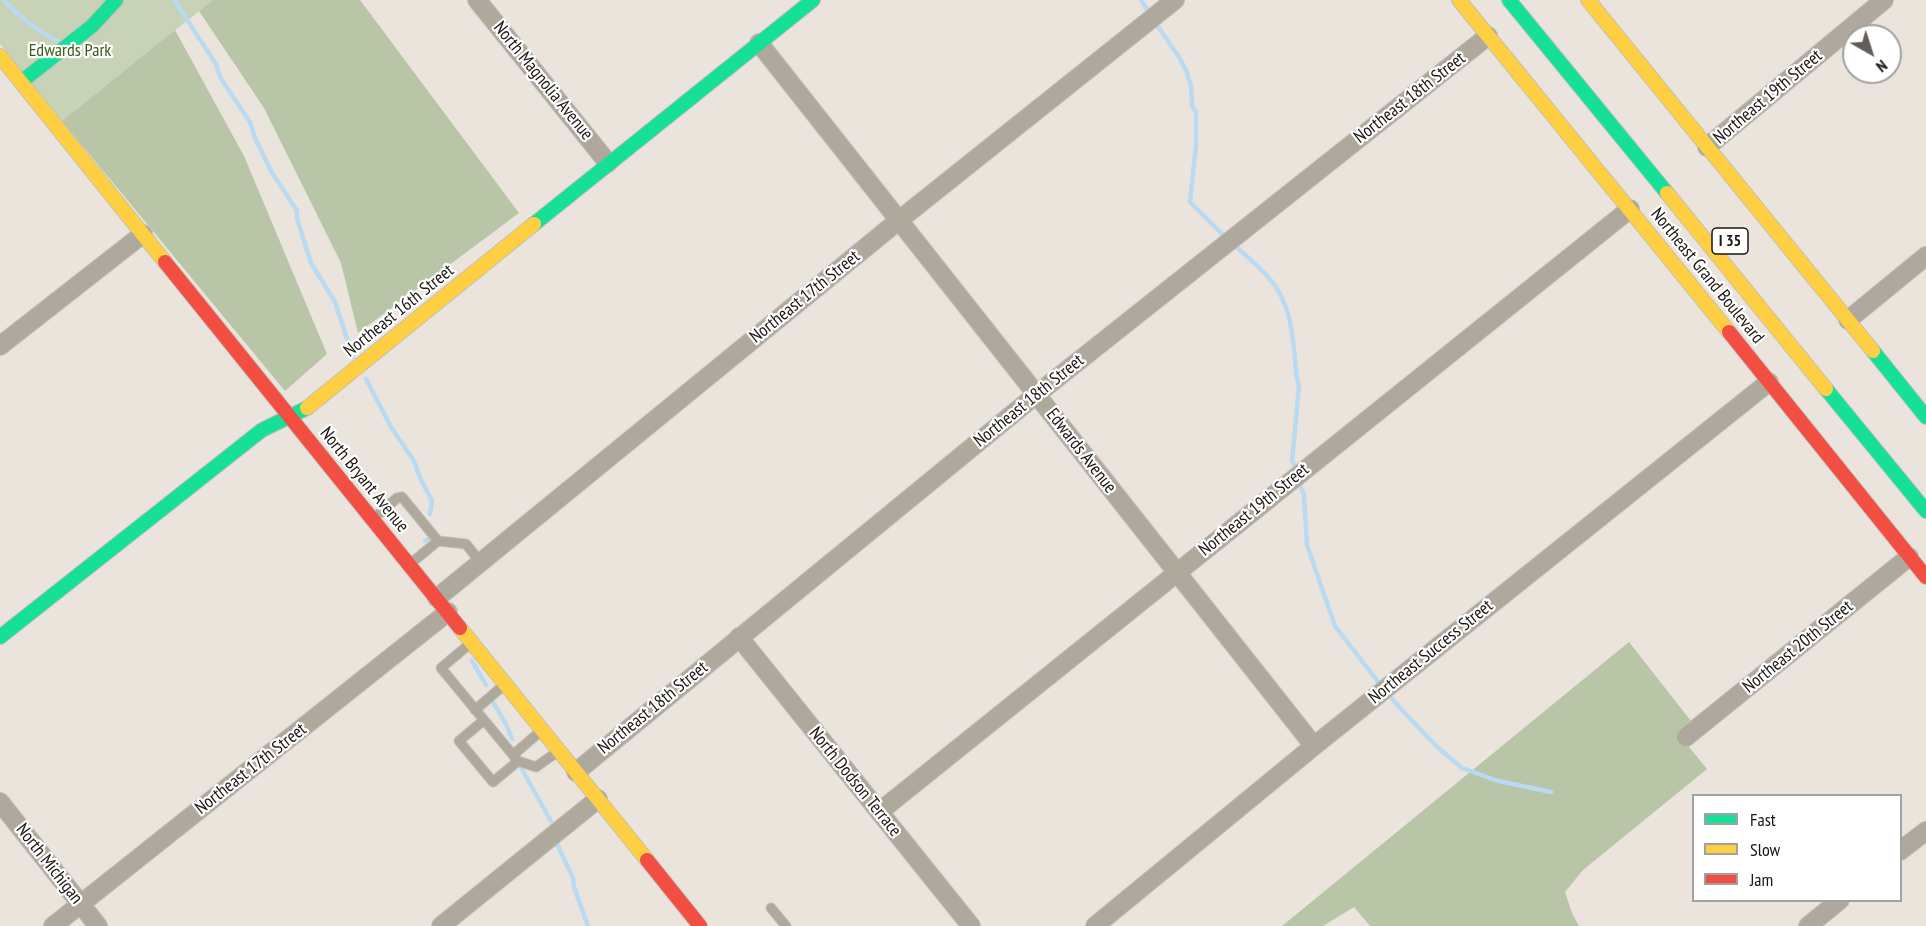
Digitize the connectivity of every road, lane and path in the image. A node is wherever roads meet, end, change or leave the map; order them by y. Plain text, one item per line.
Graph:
1 (116, 0) edge
2 (477, 0) edge
3 (813, 0) edge
4 (1175, 0) edge
5 (1459, 0) edge
6 (1509, 0) edge
7 (1588, 0) edge
8 (1884, 0) edge
9 (1488, 36) junction
10 (759, 43) junction
11 (0, 56) edge
12 (21, 82) junction
13 (1707, 147) junction
14 (608, 163) junction
15 (1629, 209) junction
16 (898, 221) junction
17 (142, 234) junction
18 (1926, 256) edge
19 (1848, 320) junction
20 (0, 346) edge
21 (1769, 382) junction
22 (1036, 394) junction
23 (290, 416) junction
24 (1926, 417) edge
25 (1926, 511) edge
26 (373, 519) junction
27 (438, 541) junction
28 (1909, 557) junction
29 (481, 563) junction
30 (410, 564) junction
31 (1176, 572) junction
32 (1926, 577) edge
33 (443, 605) junction
34 (0, 637) edge
35 (739, 638) junction
36 (472, 642) junction
37 (506, 684) junction
38 (475, 710) junction
39 (484, 720) junction
40 (543, 730) junction
41 (1686, 737) dead end
42 (1314, 746) junction
43 (559, 750) junction
44 (515, 758) junction
45 (576, 772) junction
46 (598, 799) junction
47 (0, 802) edge
48 (879, 812) junction
49 (1926, 831) edge
50 (1902, 849) edge
51 (1838, 902) edge
52 (80, 904) junction
53 (771, 908) dead end
54 (53, 926) edge
55 (98, 926) edge
56 (441, 926) edge
57 (700, 926) edge
58 (786, 926) edge
59 (970, 926) edge
60 (1095, 926) edge
61 (1808, 926) edge

1 - 12 main road
2 - 14 street, North Magnolia Avenue
3 - 10 main road, Northeast 16th Street
4 - 16 street, Northeast 17th Street
5 - 9 main road, Northeast Grand Boulevard
6 - 25 main road, I 35
7 - 13 main road
8 - 13 street, Northeast 19th Street
9 - 15 main road, Northeast Grand Boulevard
9 - 22 street, Northeast 18th Street
10 - 14 main road, Northeast 16th Street
10 - 16 street, Edwards Avenue
11 - 12 main road, North Bryant Avenue
12 - 17 main road, North Bryant Avenue
13 - 19 main road
14 - 23 main road, Northeast 16th Street
15 - 21 main road, Northeast Grand Boulevard
15 - 31 street, Northeast 19th Street
16 - 22 street, Edwards Avenue
16 - 29 street, Northeast 17th Street
17 - 20 street
17 - 23 main road, North Bryant Avenue
18 - 19 street
19 - 24 main road
21 - 28 main road, Northeast Grand Boulevard
21 - 42 street, Northeast Success Street
22 - 31 street, Edwards Avenue
22 - 35 street, Northeast 18th Street
23 - 26 main road, North Bryant Avenue
23 - 34 main road, Northeast 16th Street
26 - 27 lane
26 - 30 main road, North Bryant Avenue
27 - 29 lane
27 - 30 lane
28 - 32 main road, Northeast Grand Boulevard
28 - 41 street, Northeast 20th Street
29 - 33 street, Northeast 17th Street
30 - 33 main road, North Bryant Avenue
31 - 42 street, Edwards Avenue
31 - 48 street, Northeast 19th Street
33 - 36 main road, North Bryant Avenue
33 - 52 street, Northeast 17th Street
35 - 45 street, Northeast 18th Street
35 - 48 street, North Dodson Terrace
36 - 37 main road, North Bryant Avenue
36 - 38 lane
37 - 38 lane
37 - 40 main road, North Bryant Avenue
38 - 39 lane
39 - 44 lane
39 - 44 lane
40 - 43 main road, North Bryant Avenue
40 - 44 lane
42 - 60 street, Northeast Success Street
43 - 44 lane
43 - 45 main road, North Bryant Avenue
45 - 46 main road, North Bryant Avenue
46 - 56 street
46 - 57 main road, North Bryant Avenue
47 - 52 street, North Michigan
48 - 59 street, North Dodson Terrace
49 - 50 street
51 - 61 street
52 - 54 street, Northeast 17th Street
52 - 55 street, North Michigan
53 - 58 lane

